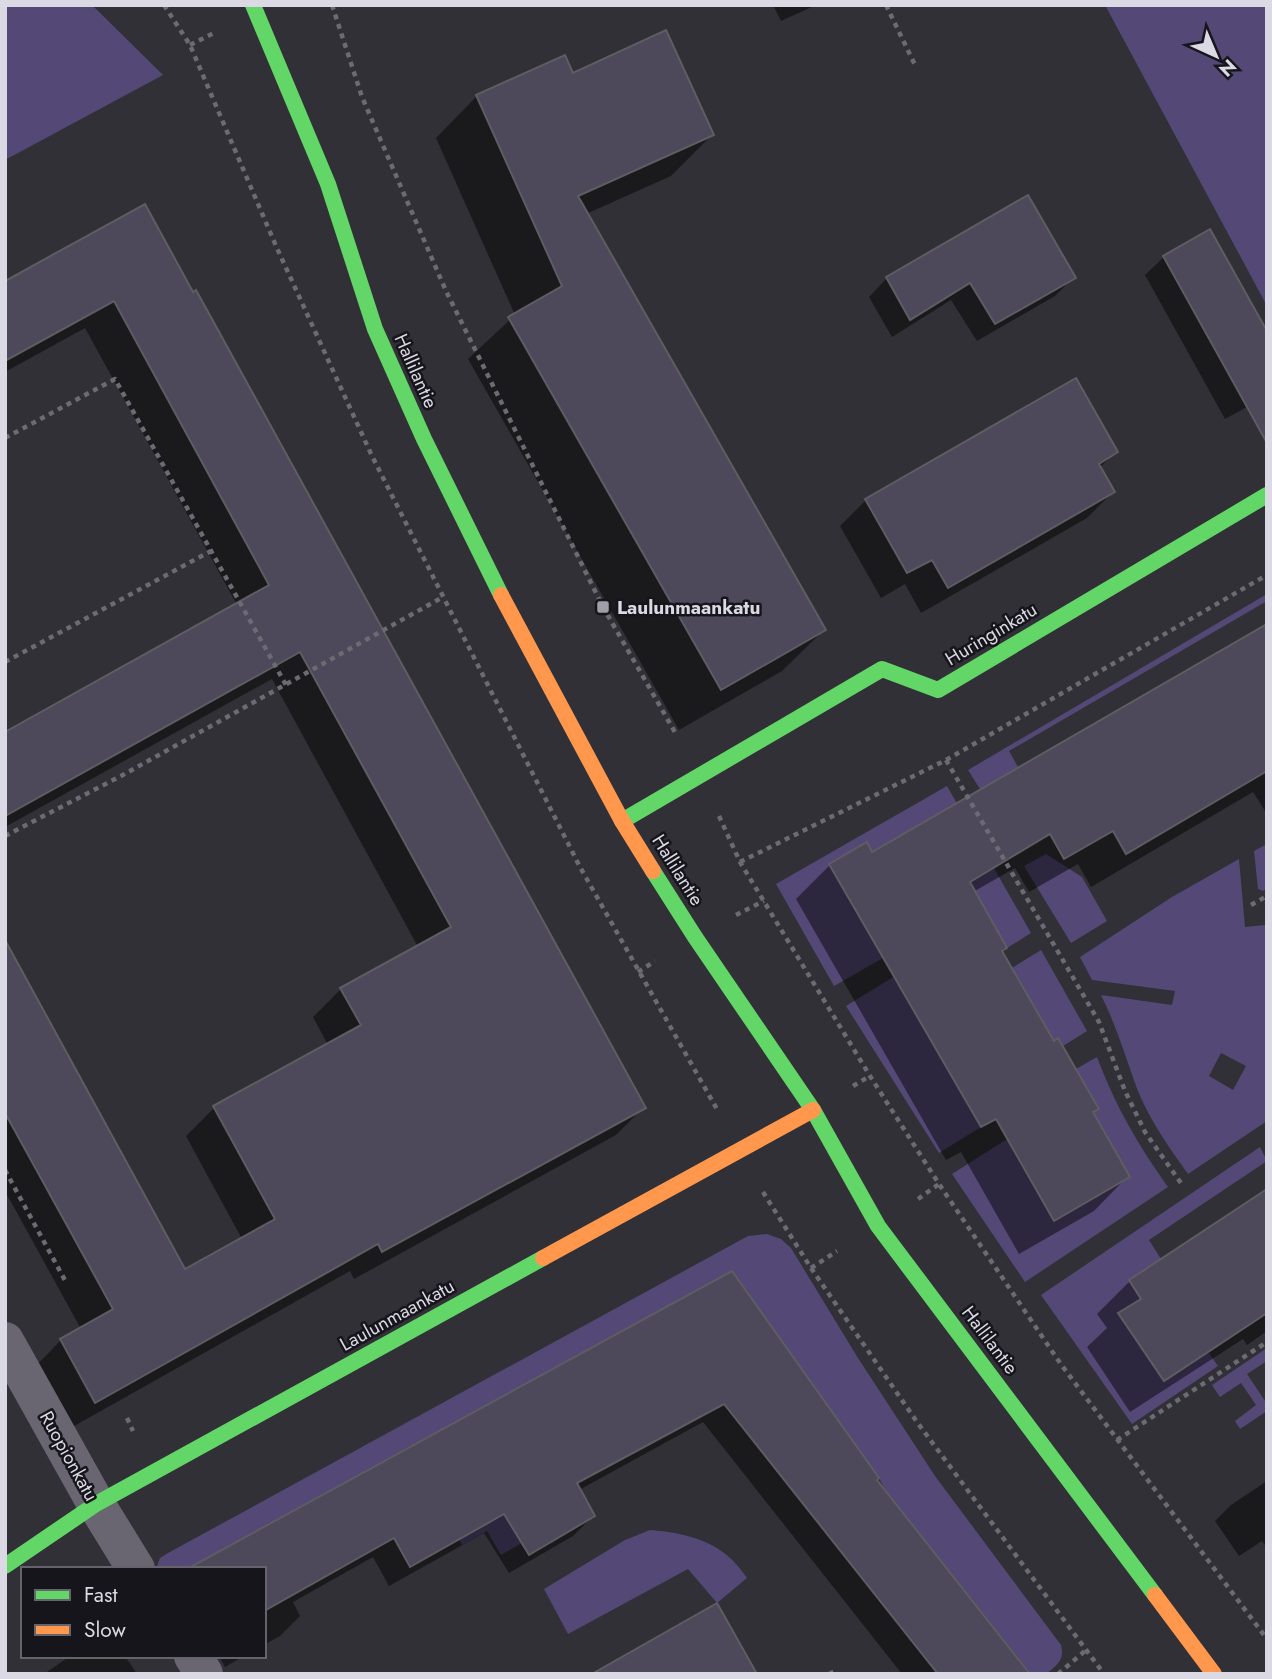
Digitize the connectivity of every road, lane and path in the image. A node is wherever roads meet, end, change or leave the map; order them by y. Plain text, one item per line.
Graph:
1 (253, 5) edge
2 (332, 5) edge
3 (886, 5) edge
4 (915, 65) dead end
5 (5, 438) edge
6 (1267, 495) edge
7 (211, 551) junction
8 (1267, 575) edge
9 (443, 597) dead end
10 (5, 662) edge
11 (286, 685) junction
12 (946, 760) junction
13 (700, 776) junction
14 (622, 821) junction
15 (5, 836) edge
16 (740, 862) junction
17 (1267, 896) edge
18 (1251, 905) dead end
19 (813, 1110) junction
20 (5, 1170) edge
21 (1182, 1186) dead end
22 (67, 1284) dead end
23 (5, 1341) edge
24 (1267, 1342) edge
25 (1117, 1440) junction
26 (96, 1504) junction
27 (5, 1566) edge
28 (135, 1567) edge
29 (1267, 1639) edge
30 (1086, 1650) dead end
31 (194, 1658) edge
32 (837, 1670) dead end
33 (204, 1674) edge
34 (829, 1674) edge
35 (1058, 1674) edge
36 (1214, 1674) edge

1 - 14 main road, Hallilantie
2 - 13 path
3 - 4 path
5 - 7 path
6 - 13 main road, Huringinkatu
7 - 10 path
7 - 11 path
8 - 12 path
9 - 11 path
11 - 15 path
12 - 16 path
12 - 21 path
13 - 14 main road, Huringinkatu
13 - 16 path
14 - 19 main road, Hallilantie
16 - 25 path
17 - 18 path
19 - 26 main road, Laulunmaankatu
19 - 36 main road, Hallilantie
20 - 22 path
23 - 26 street, Ruopionkatu
24 - 25 path
25 - 29 path
26 - 27 main road, Laulunmaankatu
26 - 28 street, Ruopionkatu
30 - 35 path
31 - 33 street
32 - 34 path

